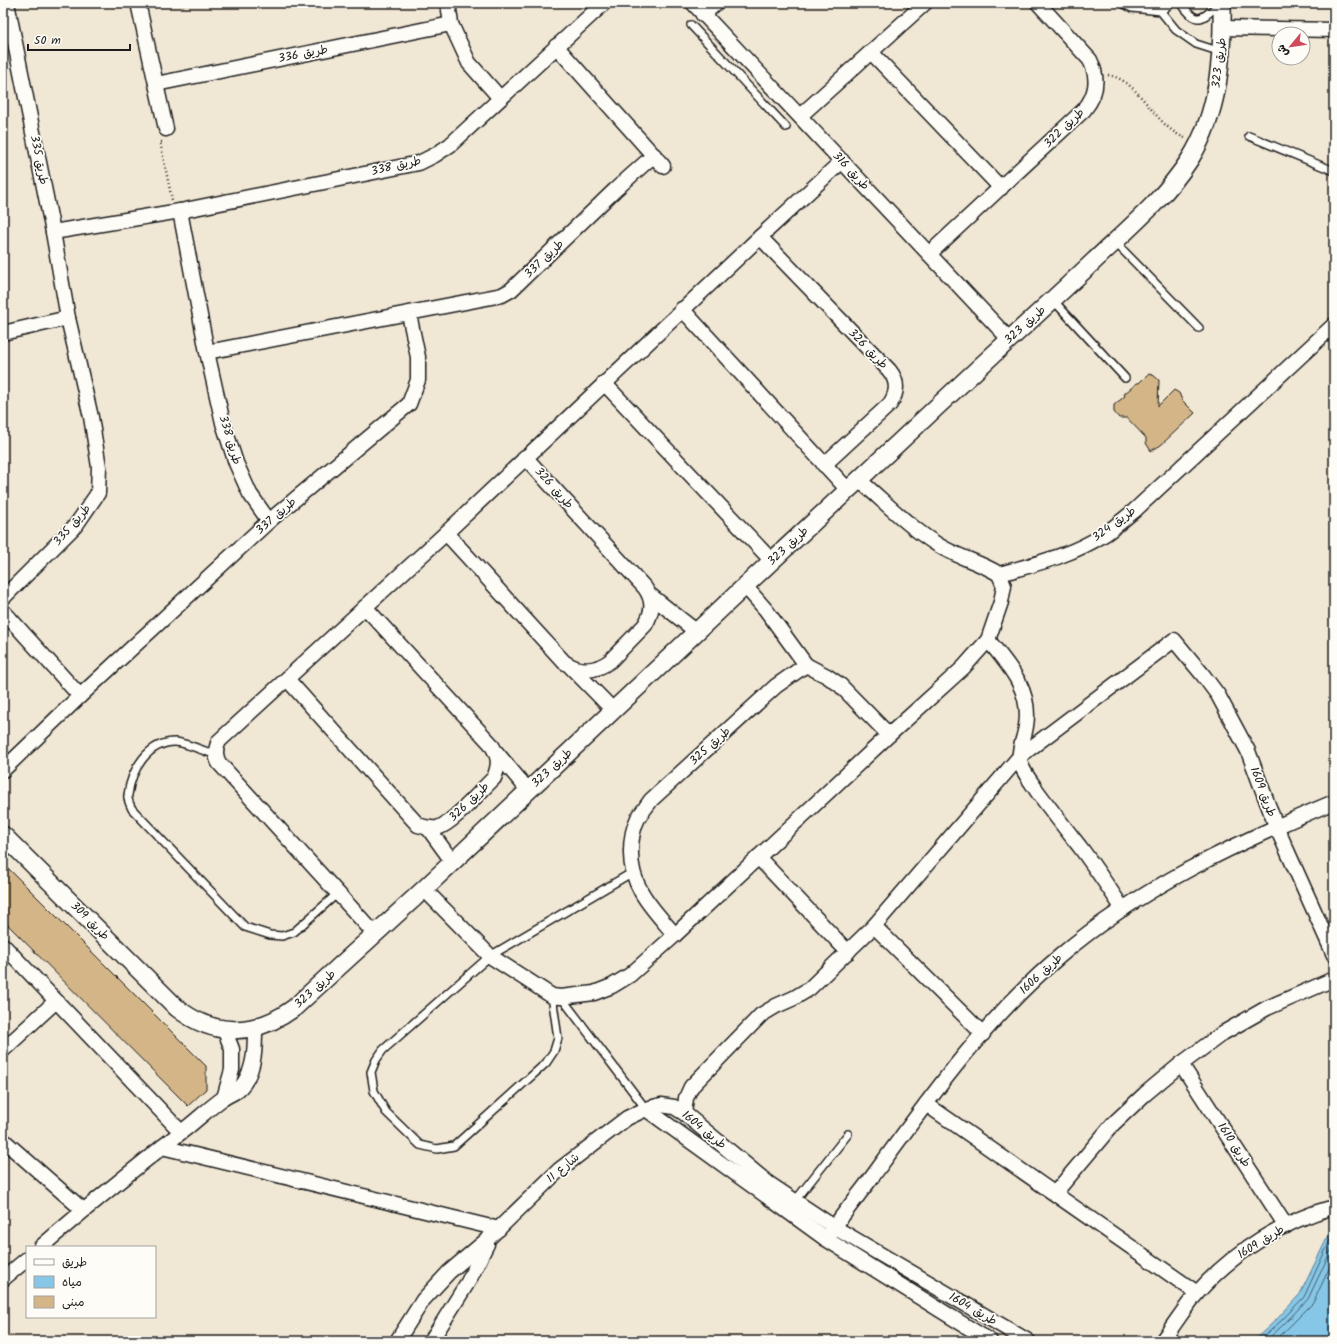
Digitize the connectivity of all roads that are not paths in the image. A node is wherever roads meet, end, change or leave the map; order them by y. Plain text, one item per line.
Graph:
1 (7, 3) edge
2 (138, 3) edge
3 (448, 3) edge
4 (604, 3) edge
5 (693, 3) edge
6 (716, 3) edge
7 (925, 3) edge
8 (1038, 3) edge
9 (1122, 3) edge
10 (1154, 3) edge
11 (1171, 3) edge
12 (1181, 3) edge
13 (1221, 3) edge
14 (1161, 11) junction
15 (703, 14) junction
16 (451, 24) junction
17 (690, 25) dead end
18 (1223, 28) junction
19 (1334, 30) edge
20 (9, 41) edge
21 (556, 46) junction
22 (871, 52) junction
23 (1221, 52) junction
24 (156, 84) junction
25 (500, 98) junction
26 (800, 116) junction
27 (786, 127) dead end
28 (166, 129) road end
29 (1249, 136) dead end
30 (842, 162) junction
31 (1334, 171) edge
32 (1001, 188) junction
33 (177, 211) junction
34 (53, 232) junction
35 (760, 237) junction
36 (1115, 242) junction
37 (929, 254) junction
38 (1053, 300) junction
39 (682, 309) junction
40 (408, 314) junction
41 (68, 318) junction
42 (1334, 325) edge
43 (1199, 328) dead end
44 (3, 333) edge
45 (1009, 339) junction
46 (207, 352) junction
47 (1125, 378) dead end
48 (604, 383) junction
49 (525, 457) junction
50 (824, 465) junction
51 (854, 485) junction
52 (269, 522) junction
53 (446, 532) junction
54 (772, 561) junction
55 (999, 574) junction
56 (745, 586) junction
57 (650, 595) junction
58 (3, 598) edge
59 (365, 607) junction
60 (3, 612) edge
61 (697, 632) junction
62 (988, 640) junction
63 (806, 665) junction
64 (571, 667) junction
65 (287, 679) junction
66 (80, 696) junction
67 (613, 710) junction
68 (890, 735) junction
69 (496, 752) junction
70 (216, 755) junction
71 (1020, 756) junction
72 (3, 770) edge
73 (528, 790) junction
74 (1334, 802) edge
75 (1276, 826) junction
76 (428, 828) junction
77 (3, 835) edge
78 (758, 857) junction
79 (452, 861) junction
80 (633, 872) junction
81 (424, 889) junction
82 (338, 893) junction
83 (1124, 909) junction
84 (874, 926) junction
85 (375, 934) junction
86 (675, 935) junction
87 (3, 946) edge
88 (848, 952) junction
89 (1334, 955) edge
90 (490, 956) junction
91 (1334, 979) edge
92 (556, 997) junction
93 (56, 1001) junction
94 (177, 1008) joint
95 (255, 1028) junction
96 (224, 1029) junction
97 (983, 1034) junction
98 (3, 1050) edge
99 (1181, 1064) junction
100 (224, 1098) junction
101 (926, 1104) junction
102 (646, 1109) junction
103 (684, 1113) junction
104 (181, 1132) junction
105 (848, 1134) dead end
106 (3, 1140) edge
107 (162, 1147) junction
108 (1055, 1192) junction
109 (795, 1201) junction
110 (1334, 1207) edge
111 (83, 1210) junction
112 (1286, 1226) junction
113 (834, 1227) junction
114 (494, 1234) junction
115 (826, 1239) junction
116 (42, 1246) edge
117 (26, 1260) edge
118 (3, 1279) edge
119 (1197, 1293) junction
120 (397, 1341) edge
121 (431, 1341) edge
122 (990, 1341) edge
123 (1028, 1341) edge
124 (1162, 1341) edge

1 - 20 street, طريق 335
2 - 24 street
3 - 16 street
4 - 21 street, طريق 338
5 - 15 street, طريق 316
6 - 15 street
7 - 22 street
8 - 32 street, طريق 322
9 - 14 lane
10 - 14 lane
11 - 14 lane
12 - 13 lane
13 - 18 street, طريق 323
14 - 23 lane
15 - 26 street, طريق 316
16 - 24 street, طريق 336
16 - 25 street
17 - 27 lane
18 - 19 street
18 - 23 street, طريق 323
20 - 34 street, طريق 335
21 - 25 street, طريق 338
21 - 40 street, طريق 337
22 - 26 street
22 - 32 street
23 - 36 street, طريق 323
24 - 28 street
25 - 33 street, طريق 338
26 - 30 street, طريق 316
29 - 31 lane
30 - 35 street, طريق 326
30 - 37 street, طريق 316
32 - 37 street, طريق 322
33 - 34 street, طريق 338
33 - 46 street, طريق 338
34 - 41 street, طريق 335
35 - 39 street, طريق 326
35 - 50 street, طريق 326
36 - 38 street, طريق 323
36 - 43 lane
37 - 45 street, طريق 316
38 - 45 street, طريق 323
38 - 47 lane
39 - 48 street, طريق 326
39 - 50 street
40 - 46 street, طريق 337
40 - 52 street, طريق 337
41 - 44 street
41 - 58 street, طريق 335
42 - 55 street, طريق 324
45 - 51 street, طريق 323
46 - 52 street, طريق 338
48 - 49 street, طريق 326
48 - 54 street
49 - 53 street, طريق 326
49 - 57 street, طريق 326
50 - 51 street
51 - 54 street, طريق 323
51 - 55 street
52 - 66 street, طريق 337
53 - 59 street, طريق 326
53 - 64 street
54 - 56 street, طريق 323
55 - 62 street
56 - 61 street, طريق 323
56 - 63 street
57 - 61 street, طريق 326
57 - 64 street
59 - 65 street, طريق 326
59 - 69 street
60 - 66 street
61 - 67 street, طريق 323
62 - 68 street
62 - 71 street
63 - 68 street
63 - 80 street, طريق 325
64 - 67 street
65 - 70 street, طريق 326
65 - 76 street
66 - 72 street, طريق 337
67 - 73 street, طريق 323
68 - 78 street
69 - 73 street
69 - 76 street, طريق 326
70 - 82 street
70 - 82 lane
71 - 75 street, طريق 1609
71 - 83 street
71 - 84 street
73 - 79 street, طريق 323
74 - 75 street, طريق 1606
75 - 83 street, طريق 1606
75 - 89 street, طريق 1609
76 - 79 street
77 - 94 street, طريق 309
78 - 86 street
78 - 88 street
79 - 81 street, طريق 323
80 - 86 street, طريق 325
80 - 90 lane
81 - 85 street, طريق 323
81 - 90 street
82 - 85 street
83 - 97 street, طريق 1606
84 - 88 street
84 - 97 street
85 - 95 street, طريق 323
86 - 92 street
87 - 93 street
88 - 103 street
90 - 92 street
90 - 92 lane
91 - 99 street
92 - 102 lane
93 - 98 street
93 - 104 street
94 - 96 street, طريق 323
95 - 96 street, طريق 323
95 - 100 street
96 - 100 street
97 - 101 street, طريق 1606
99 - 108 street
99 - 112 street, طريق 1610
100 - 104 street
101 - 108 street
101 - 113 street, طريق 1606
102 - 103 street, طريق 1604
102 - 114 street, شارع 11
102 - 115 street, طريق 1604
103 - 109 street, طريق 1604
104 - 107 street
105 - 109 lane
106 - 111 street
107 - 111 street
107 - 114 street
108 - 119 street
109 - 113 street, طريق 1604
110 - 112 street, طريق 1609
111 - 116 street
112 - 119 street, طريق 1609
113 - 115 street, طريق 1606
113 - 123 street, طريق 1604
114 - 120 street, شارع 11
114 - 121 street, شارع 11
115 - 122 street, طريق 1604
117 - 118 street
119 - 124 street

